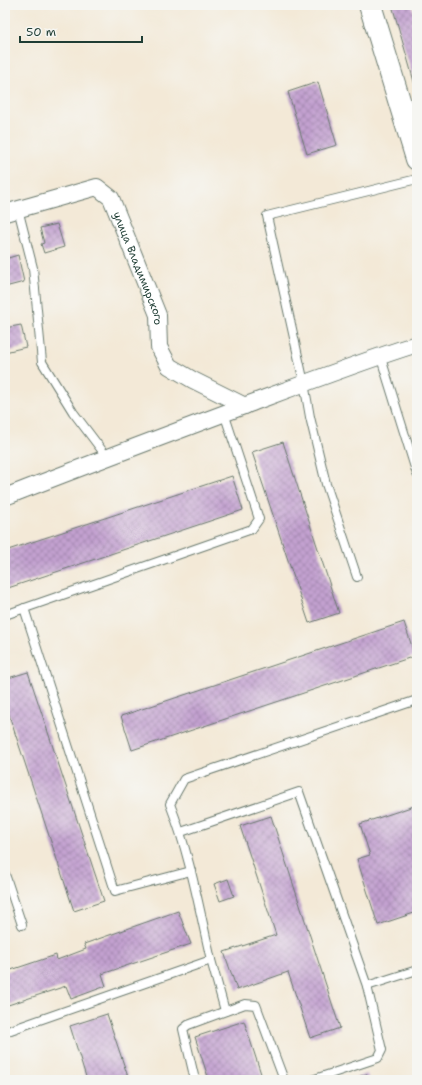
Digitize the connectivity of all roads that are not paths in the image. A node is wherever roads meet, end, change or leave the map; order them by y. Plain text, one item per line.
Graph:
1 (370, 5) edge
2 (417, 159) edge
3 (417, 179) edge
4 (11, 211) edge
5 (417, 344) edge
6 (380, 355) junction
7 (304, 384) junction
8 (245, 406) junction
9 (224, 413) junction
10 (106, 457) junction
11 (417, 474) edge
12 (5, 497) edge
13 (357, 577) dead end
14 (24, 608) junction
15 (5, 615) edge
16 (417, 700) edge
17 (180, 832) junction
18 (192, 871) junction
19 (5, 874) edge
20 (22, 925) dead end
21 (211, 960) junction
22 (417, 970) edge
23 (367, 986) junction
24 (226, 1011) junction
25 (5, 1032) edge
26 (196, 1080) edge
27 (284, 1080) edge
28 (312, 1080) edge

1 - 2 street
3 - 7 lane
4 - 8 street, улица Владимирского
4 - 10 lane
5 - 6 street
6 - 7 street
6 - 11 lane
7 - 8 street
7 - 13 lane
8 - 9 street
9 - 10 street
9 - 14 lane
10 - 12 street
14 - 15 lane
14 - 18 lane
16 - 17 lane
17 - 18 lane
17 - 23 lane
18 - 21 lane
19 - 20 lane
21 - 24 lane
21 - 25 lane
22 - 23 lane
23 - 28 lane
24 - 26 lane
24 - 27 lane

